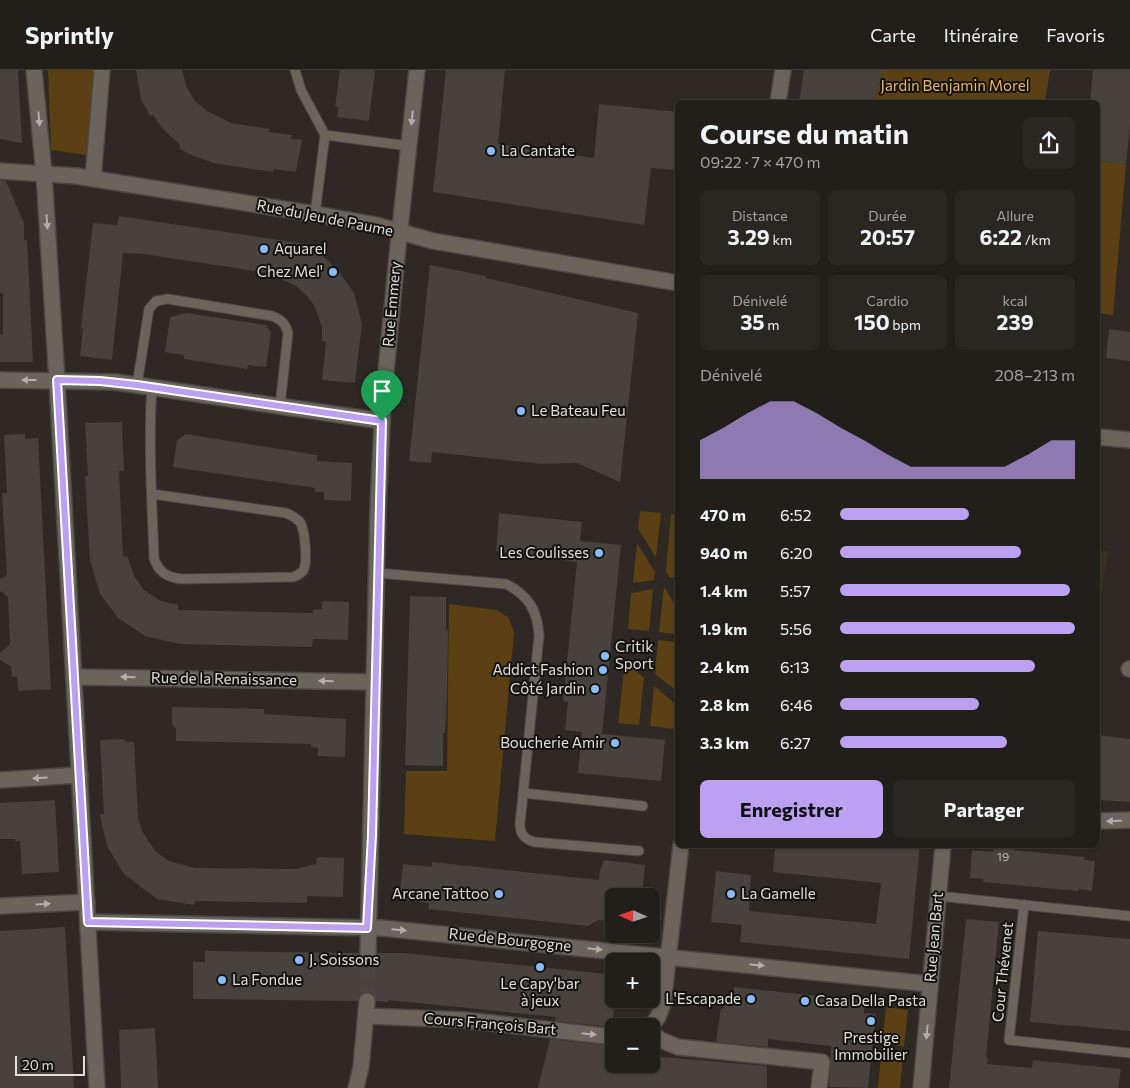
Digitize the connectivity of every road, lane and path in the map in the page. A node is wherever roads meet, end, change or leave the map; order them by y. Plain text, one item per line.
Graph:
1 (34, 70) edge
2 (102, 70) edge
3 (295, 70) edge
4 (418, 70) edge
5 (783, 70) edge
6 (778, 100) edge
7 (324, 136) junction
8 (409, 146) junction
9 (0, 172) edge
10 (44, 174) junction
11 (93, 178) junction
12 (315, 214) junction
13 (400, 232) junction
14 (675, 282) edge
15 (0, 380) edge
16 (57, 380) junction
17 (137, 385) junction
18 (152, 387) junction
19 (280, 406) junction
20 (382, 421) junction
21 (1100, 436) edge
22 (1130, 440) edge
23 (152, 494) junction
24 (377, 573) junction
25 (74, 677) junction
26 (374, 682) junction
27 (80, 775) junction
28 (0, 780) edge
29 (523, 793) junction
30 (643, 806) dead end
31 (1130, 820) edge
32 (1100, 821) edge
33 (681, 848) edge
34 (943, 848) edge
35 (640, 851) dead end
36 (938, 896) junction
37 (87, 902) junction
38 (1024, 905) junction
39 (0, 906) edge
40 (1130, 916) edge
41 (88, 922) junction
42 (367, 928) junction
43 (368, 953) tunnel mouth
44 (669, 956) junction
45 (930, 984) junction
46 (656, 1018) edge
47 (605, 1036) edge
48 (660, 1039) edge
49 (1130, 1053) edge
50 (97, 1088) edge
51 (356, 1088) edge
52 (819, 1088) edge
53 (922, 1088) edge

1 -> 10 street
2 - 11 street
3 - 7 lane
4 -> 8 street, Rue Emmery
5 - 6 street
7 - 8 lane
7 - 12 lane
8 - 13 street, Rue Emmery
9 - 10 street, Rue du Jeu de Paume
10 - 11 street, Rue du Jeu de Paume
10 -> 16 street
11 - 12 street, Rue du Jeu de Paume
12 - 13 street, Rue du Jeu de Paume
13 - 14 street, Rue du Jeu de Paume
13 - 20 street, Rue Emmery
16 -> 15 street
16 - 17 street
16 - 25 street
17 - 18 street
17 - 19 lane
18 - 19 street
18 - 23 lane
19 - 20 street
20 - 24 street, Rue Emmery
21 - 22 street
23 - 23 lane
24 - 26 street, Rue Emmery
24 - 29 lane
26 -> 25 street, Rue de la Renaissance
25 - 27 street
26 - 42 street, Rue Emmery
27 -> 28 street
27 - 37 street
29 - 30 lane
29 - 35 lane
31 -> 32 street
33 - 44 street
34 - 36 street, Rue Jean Bart
36 - 38 lane, Cour Thévenet
36 - 45 street, Rue Jean Bart
39 -> 37 street
37 - 41 street
38 - 40 lane, Cour Thévenet
38 - 49 lane, Cour Thévenet
41 - 42 street, Rue de Bourgogne
41 - 50 street
42 - 43 street
42 -> 44 street, Rue de Bourgogne
44 -> 45 street, Rue de Bourgogne
44 - 46 street
45 -> 53 street, Rue Jean Bart
51 -> 47 street, Cours François Bart
48 - 52 street

